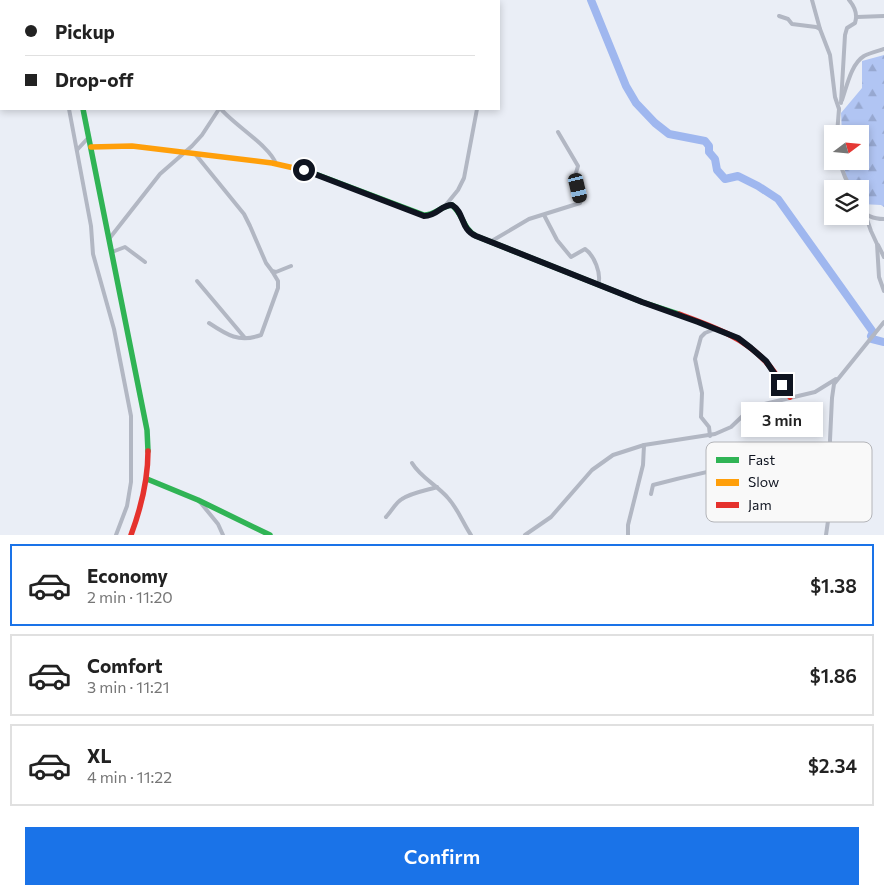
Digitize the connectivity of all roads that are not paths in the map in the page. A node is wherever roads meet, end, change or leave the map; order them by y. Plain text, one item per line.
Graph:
1 (812, 0) edge
2 (849, 0) edge
3 (780, 16) dead end
4 (884, 16) edge
5 (857, 18) junction
6 (820, 29) junction
7 (884, 49) edge
8 (841, 103) junction
9 (839, 109) junction
10 (69, 110) edge
11 (83, 110) edge
12 (219, 110) edge
13 (221, 110) edge
14 (477, 110) edge
15 (838, 125) edge
16 (558, 132) dead end
17 (89, 137) junction
18 (91, 147) junction
19 (77, 150) junction
20 (185, 152) junction
21 (194, 154) junction
22 (276, 164) junction
23 (445, 206) junction
24 (544, 215) junction
25 (869, 216) edge
26 (884, 220) edge
27 (869, 225) edge
28 (109, 239) junction
29 (490, 242) junction
30 (878, 244) junction
31 (112, 252) junction
32 (884, 257) edge
33 (145, 262) dead end
34 (291, 266) dead end
35 (272, 271) junction
36 (196, 281) dead end
37 (598, 285) junction
38 (884, 291) edge
39 (884, 322) edge
40 (209, 323) dead end
41 (716, 329) junction
42 (245, 338) junction
43 (836, 380) junction
44 (790, 397) junction
45 (710, 436) junction
46 (830, 442) edge
47 (644, 445) junction
48 (412, 463) dead end
49 (706, 472) edge
50 (147, 479) junction
51 (437, 487) junction
52 (651, 494) dead end
53 (198, 500) junction
54 (386, 517) dead end
55 (828, 522) edge
56 (116, 535) edge
57 (132, 535) edge
58 (223, 535) edge
59 (270, 535) edge
60 (471, 535) edge
61 (525, 535) edge
62 (628, 535) edge
63 (826, 535) edge

1 - 6 street
2 - 5 street
3 - 6 street
4 - 5 street
5 - 8 street
6 - 9 street
7 - 8 street
8 - 9 street
9 - 15 street
10 - 19 street
11 - 17 street
12 - 20 street
13 - 22 street
14 - 23 street
16 - 24 street
17 - 18 street
17 - 19 street
18 - 20 street
18 - 28 street
19 - 56 street
20 - 21 street
20 - 28 street
21 - 22 street
21 - 35 street
22 - 23 street
23 - 29 street
24 - 29 street
24 - 37 street
25 - 26 street
27 - 30 street
28 - 31 street
29 - 37 street
30 - 32 street
30 - 38 street
31 - 33 street
31 - 50 street
34 - 35 street
35 - 42 street
36 - 42 street
37 - 41 street
39 - 43 street
40 - 42 street
41 - 44 street
41 - 45 street
43 - 44 street
43 - 46 street
44 - 45 street
45 - 47 street
47 - 61 street
47 - 62 street
48 - 51 street
49 - 52 street
50 - 53 street
50 - 57 street
51 - 54 street
51 - 60 street
53 - 58 street
53 - 59 street
55 - 63 street

